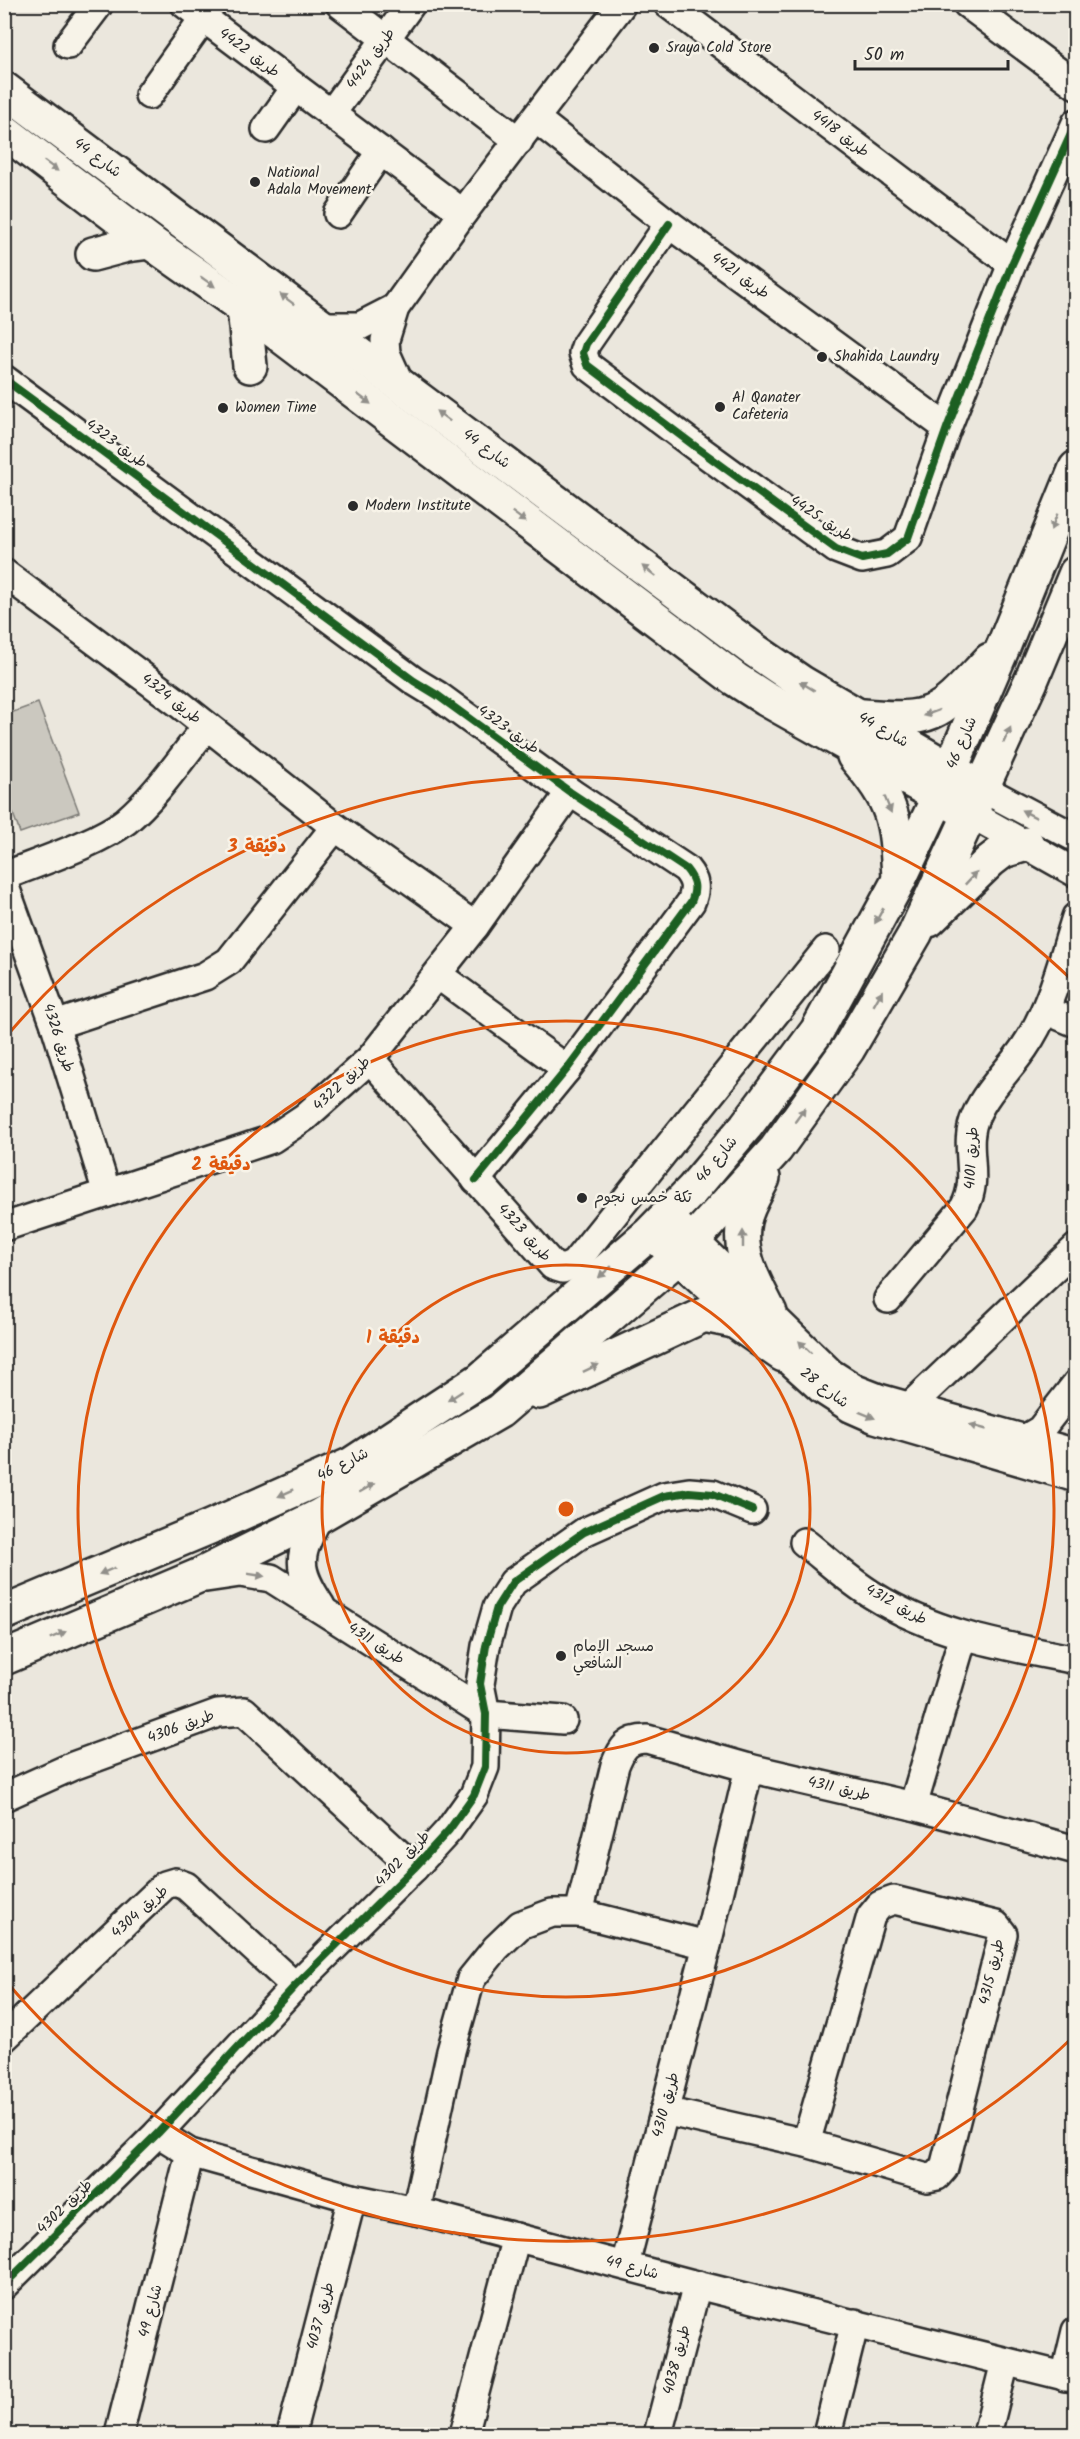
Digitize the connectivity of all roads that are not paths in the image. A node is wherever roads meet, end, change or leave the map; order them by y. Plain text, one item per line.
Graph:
1 (99, 4) edge
2 (340, 4) edge
3 (411, 4) edge
4 (622, 4) edge
5 (668, 4) edge
6 (967, 4) edge
7 (194, 12) edge
8 (385, 40) junction
9 (68, 45) dead end
10 (1076, 85) edge
11 (295, 88) junction
12 (4, 89) edge
13 (149, 95) dead end
14 (331, 114) junction
15 (536, 119) junction
16 (1076, 123) edge
17 (266, 129) dead end
18 (4, 131) edge
19 (519, 141) junction
20 (381, 151) junction
21 (463, 213) junction
22 (338, 214) dead end
23 (669, 224) junction
24 (150, 242) junction
25 (93, 254) dead end
26 (1012, 264) junction
27 (244, 308) junction
28 (395, 308) junction
29 (323, 326) junction
30 (250, 366) dead end
31 (4, 379) edge
32 (400, 384) junction
33 (947, 428) junction
34 (1076, 468) edge
35 (4, 573) edge
36 (1076, 573) edge
37 (1004, 645) junction
38 (207, 726) junction
39 (849, 728) junction
40 (945, 783) junction
41 (570, 792) junction
42 (976, 801) junction
43 (336, 827) junction
44 (1076, 838) edge
45 (1027, 844) junction
46 (1076, 873) edge
47 (4, 876) edge
48 (899, 880) junction
49 (4, 884) edge
50 (1076, 917) edge
51 (475, 926) junction
52 (915, 934) junction
53 (826, 950) dead end
54 (438, 975) junction
55 (1045, 1010) junction
56 (1076, 1023) edge
57 (55, 1025) junction
58 (370, 1059) junction
59 (567, 1069) junction
60 (776, 1149) junction
61 (476, 1180) junction
62 (107, 1193) junction
63 (659, 1225) junction
64 (4, 1227) edge
65 (1076, 1248) edge
66 (686, 1249) junction
67 (888, 1299) dead end
68 (770, 1313) junction
69 (783, 1355) junction
70 (1072, 1388) edge
71 (909, 1407) junction
72 (500, 1411) junction
73 (1023, 1440) junction
74 (1076, 1442) edge
75 (1076, 1453) edge
76 (1076, 1478) edge
77 (752, 1510) dead end
78 (319, 1516) junction
79 (804, 1542) dead end
80 (198, 1576) junction
81 (323, 1609) junction
82 (8, 1611) edge
83 (963, 1637) junction
84 (4, 1658) edge
85 (1076, 1660) edge
86 (486, 1714) junction
87 (563, 1720) dead end
88 (749, 1768) junction
89 (4, 1797) edge
90 (913, 1806) junction
91 (1076, 1850) edge
92 (414, 1868) junction
93 (579, 1913) junction
94 (706, 1945) junction
95 (295, 1986) junction
96 (8, 2027) edge
97 (664, 2111) junction
98 (158, 2133) junction
99 (806, 2143) junction
100 (190, 2152) junction
101 (352, 2198) junction
102 (416, 2211) junction
103 (516, 2237) junction
104 (625, 2265) junction
105 (4, 2285) edge
106 (697, 2285) junction
107 (855, 2323) junction
108 (1076, 2331) edge
109 (1005, 2362) junction
110 (1070, 2378) edge
111 (119, 2434) edge
112 (291, 2434) edge
113 (464, 2434) edge
114 (658, 2434) edge
115 (827, 2434) edge
116 (987, 2434) edge

1 - 9 street
2 - 8 street
3 - 8 street, طريق 4424
4 - 15 street
5 - 26 street, طريق 4418
6 - 10 street
7 - 11 street, طريق 4422
7 - 13 street, طريق 4422
8 - 14 street, طريق 4424
8 - 19 street
11 - 14 street, طريق 4422
11 - 17 street, طريق 4422
29 -> 12 main road, شارع 44
14 - 20 street, طريق 4422
15 - 19 street
15 - 23 street, طريق 4421
16 - 26 street, طريق 4425
18 -> 24 main road, شارع 44
19 - 21 street
20 - 21 street, طريق 4422
20 - 22 street
21 - 28 street
23 - 33 street, طريق 4421
23 - 33 street, طريق 4425
24 - 25 main road
24 -> 27 main road, شارع 44
26 - 33 street, طريق 4425
27 - 30 main road
27 -> 39 main road, شارع 44
28 - 29 street
28 - 32 street
29 - 32 main road, شارع 44
31 - 41 street, طريق 4323
39 -> 32 main road, شارع 44
34 -> 37 main road, شارع 46
35 - 38 street, طريق 4324
42 -> 36 main road, شارع 46
37 -> 39 main road
37 - 40 main road, شارع 46
38 - 43 street, طريق 4324
38 - 47 street
39 - 40 main road, شارع 44
39 -> 48 main road
40 - 42 main road, شارع 44
40 - 48 main road, شارع 46
41 - 51 street, طريق 4322
41 - 59 street, طريق 4323
44 -> 42 street
42 - 45 street
42 - 52 main road, شارع 46
43 - 51 street, طريق 4324
43 - 57 street
45 - 46 street
52 -> 45 main road
48 -> 63 main road, شارع 46
49 - 57 street, طريق 4326
50 - 55 street, طريق 4101
51 - 54 street, طريق 4322
60 -> 52 main road, شارع 46
53 - 61 street, طريق 4323
54 - 58 street, طريق 4322
54 - 59 street
55 - 56 street
55 - 67 street, طريق 4101
57 - 62 street, طريق 4326
58 - 61 street, طريق 4323
58 - 62 street, طريق 4322
59 - 61 street, طريق 4323
60 - 66 main road, شارع 46
68 -> 60 main road
62 - 64 street, طريق 4322
63 - 66 street, شارع 28
63 -> 82 main road, شارع 46
65 - 71 street
66 - 68 street, شارع 28
66 - 69 street, شارع 28
66 - 72 main road, شارع 46
71 -> 68 street, شارع 28
72 -> 69 main road
69 -> 76 street, شارع 28
70 - 73 street
70 - 74 street
73 -> 71 street, شارع 28
78 -> 72 main road, شارع 46
73 - 75 street, شارع 28
77 - 86 street, طريق 4302
78 - 80 main road, شارع 46
78 - 81 street, طريق 4311
79 - 83 street, طريق 4312
80 -> 81 street, طريق 4311
84 -> 80 main road, شارع 46
81 - 86 street, طريق 4311
83 - 85 street, طريق 4312
83 - 90 street
86 - 87 street, طريق 4311
86 - 92 street, طريق 4302
88 - 90 street, طريق 4311
88 - 93 street, طريق 4311
88 - 94 street, طريق 4310
89 - 92 street, طريق 4306
90 - 91 street, طريق 4311
92 - 95 street, طريق 4302
93 - 94 street
93 - 102 street
94 - 97 street, طريق 4310
95 - 96 street, طريق 4304
95 - 98 street, طريق 4302
97 - 99 street, طريق 4315
97 - 104 street, طريق 4310
98 - 100 street, شارع 49
98 - 105 street, طريق 4302
99 - 99 street, طريق 4315
100 - 101 street, شارع 49
100 - 111 street, شارع 49
101 - 102 street, شارع 49
101 - 112 street, طريق 4037
102 - 103 street, شارع 49
103 - 104 street, شارع 49
103 - 113 street
104 - 106 street, شارع 49
106 - 107 street, شارع 49
106 - 114 street, طريق 4038
107 - 109 street, شارع 49
107 - 115 street
108 - 110 street
109 - 110 street, شارع 49
109 - 116 street

